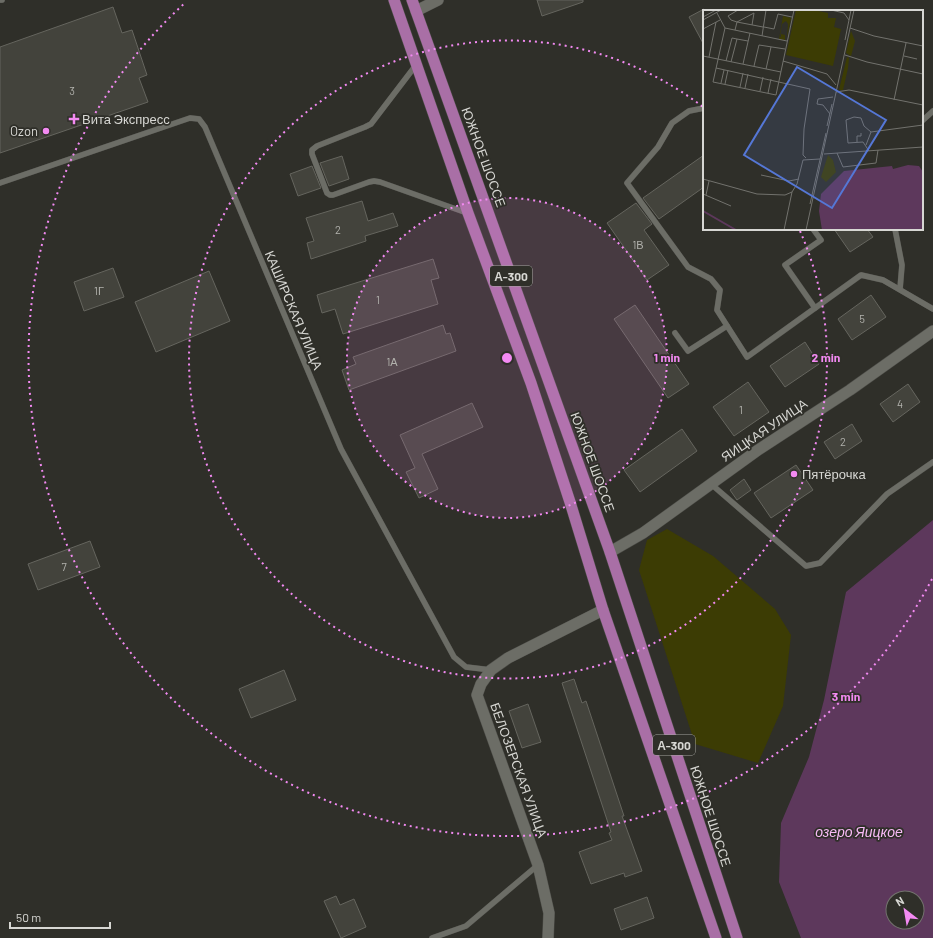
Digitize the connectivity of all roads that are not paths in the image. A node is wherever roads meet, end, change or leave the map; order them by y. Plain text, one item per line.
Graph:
1 (394, 0) edge
2 (412, 0) edge
3 (438, 0) edge
4 (416, 11) junction
5 (417, 65) junction
6 (703, 108) edge
7 (933, 110) edge
8 (923, 120) edge
9 (0, 183) edge
10 (468, 213) junction
11 (814, 230) edge
12 (895, 230) edge
13 (900, 289) junction
14 (815, 308) junction
15 (933, 309) edge
16 (727, 326) junction
17 (933, 331) edge
18 (675, 333) dead end
19 (933, 462) edge
20 (711, 484) junction
21 (610, 552) junction
22 (603, 610) junction
23 (491, 670) junction
24 (538, 865) junction
25 (432, 938) edge
26 (548, 938) edge
27 (716, 938) edge
28 (737, 938) edge

1 - 5 main road, А-300
2 - 4 main road, ЮЖНОЕ ШОССЕ / А-300
3 - 4 street
4 - 21 main road, ЮЖНОЕ ШОССЕ / А-300
5 - 10 main road, А-300
5 - 10 lane
6 - 16 lane
7 - 8 lane
9 - 23 lane, КАШИРСКАЯ УЛИЦА
10 - 22 main road, А-300
11 - 14 lane
12 - 13 lane
13 - 14 lane
13 - 15 lane
14 - 16 lane
16 - 18 lane
17 - 20 street, ЯИЦКАЯ УЛИЦА
19 - 20 lane
20 - 21 street, ЯИЦКАЯ УЛИЦА
21 - 28 main road, ЮЖНОЕ ШОССЕ / А-300
22 - 23 street, БЕЛОЗЕРСКАЯ УЛИЦА
22 - 27 main road, А-300
23 - 24 street, БЕЛОЗЕРСКАЯ УЛИЦА
24 - 25 lane
24 - 26 street, БЕЛОЗЕРСКАЯ УЛИЦА

